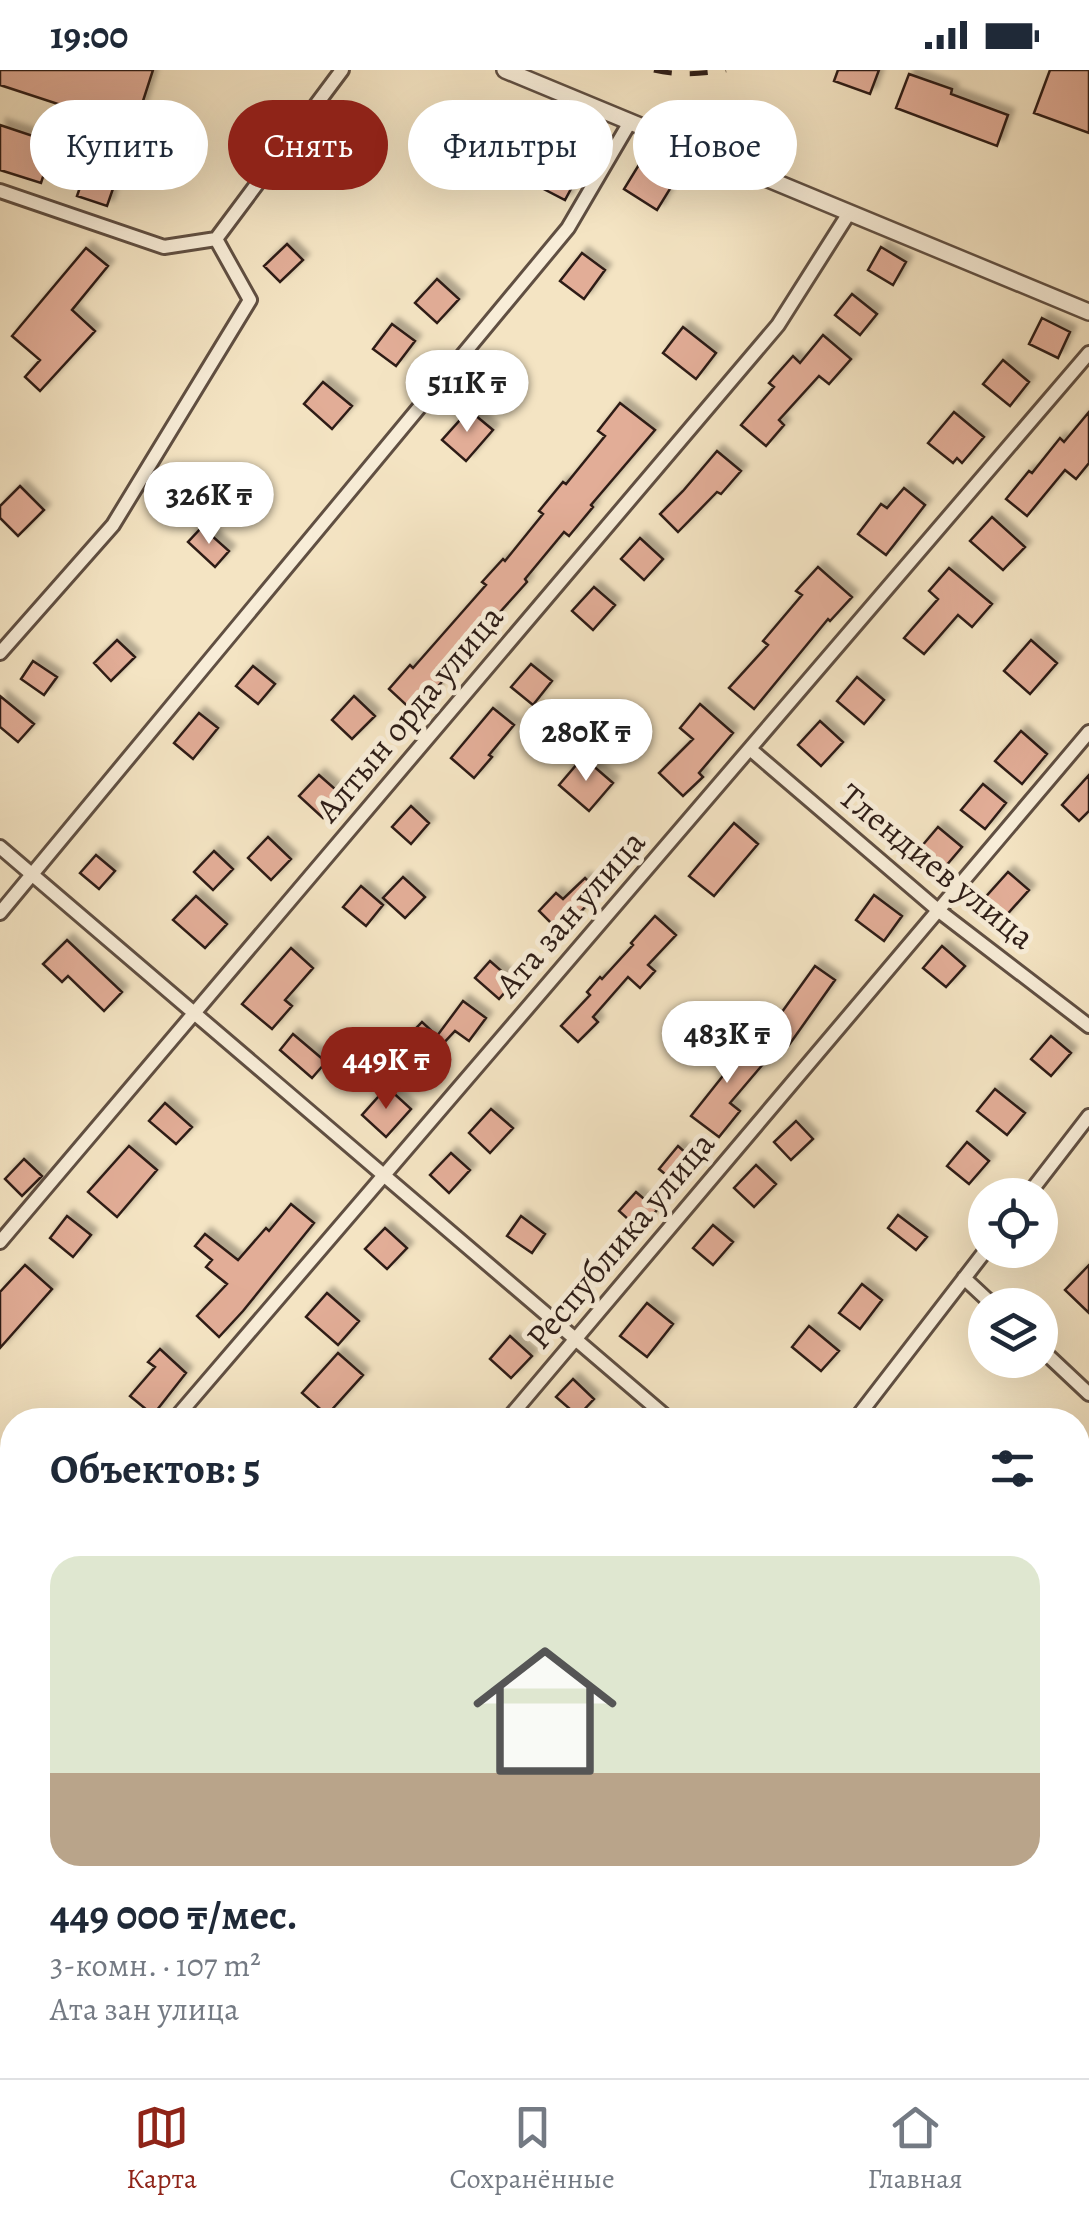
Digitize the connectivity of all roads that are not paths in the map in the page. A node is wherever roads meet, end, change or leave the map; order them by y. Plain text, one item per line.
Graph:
1 (342, 70) edge
2 (505, 70) edge
3 (630, 122) junction
4 (0, 191) edge
5 (849, 213) junction
6 (216, 238) junction
7 (1089, 312) edge
8 (1089, 354) edge
9 (0, 654) edge
10 (1089, 732) edge
11 (750, 748) junction
12 (0, 847) edge
13 (32, 874) junction
14 (939, 912) junction
15 (0, 913) edge
16 (194, 1012) junction
17 (1089, 1026) edge
18 (1089, 1116) edge
19 (384, 1175) junction
20 (1041, 1178) edge
21 (0, 1214) edge
22 (13, 1226) junction
23 (0, 1242) edge
24 (972, 1268) edge
25 (964, 1278) junction
26 (975, 1288) edge
27 (576, 1339) junction
28 (1058, 1365) edge
29 (1089, 1394) edge
30 (184, 1408) edge
31 (517, 1408) edge
32 (656, 1408) edge
33 (864, 1408) edge

1 - 6 street
2 - 3 street
3 - 5 street
3 - 13 street
4 - 6 street
5 - 7 street
5 - 16 street, Алтын орда улица
6 - 9 street
8 - 11 street, Ата зан улица
10 - 14 street, Республика улица
11 - 14 street, Тлендиев улица
11 - 19 street, Ата зан улица
12 - 13 street
13 - 15 street
13 - 16 street
14 - 17 street, Тлендиев улица
14 - 27 street, Республика улица
16 - 19 street
16 - 22 street, Алтын орда улица
18 - 20 street
19 - 27 street
19 - 30 street, Ата зан улица
21 - 22 street
22 - 23 street, Алтын орда улица
24 - 25 street
25 - 26 street
25 - 33 street
27 - 31 street, Республика улица
27 - 32 street
28 - 29 street

